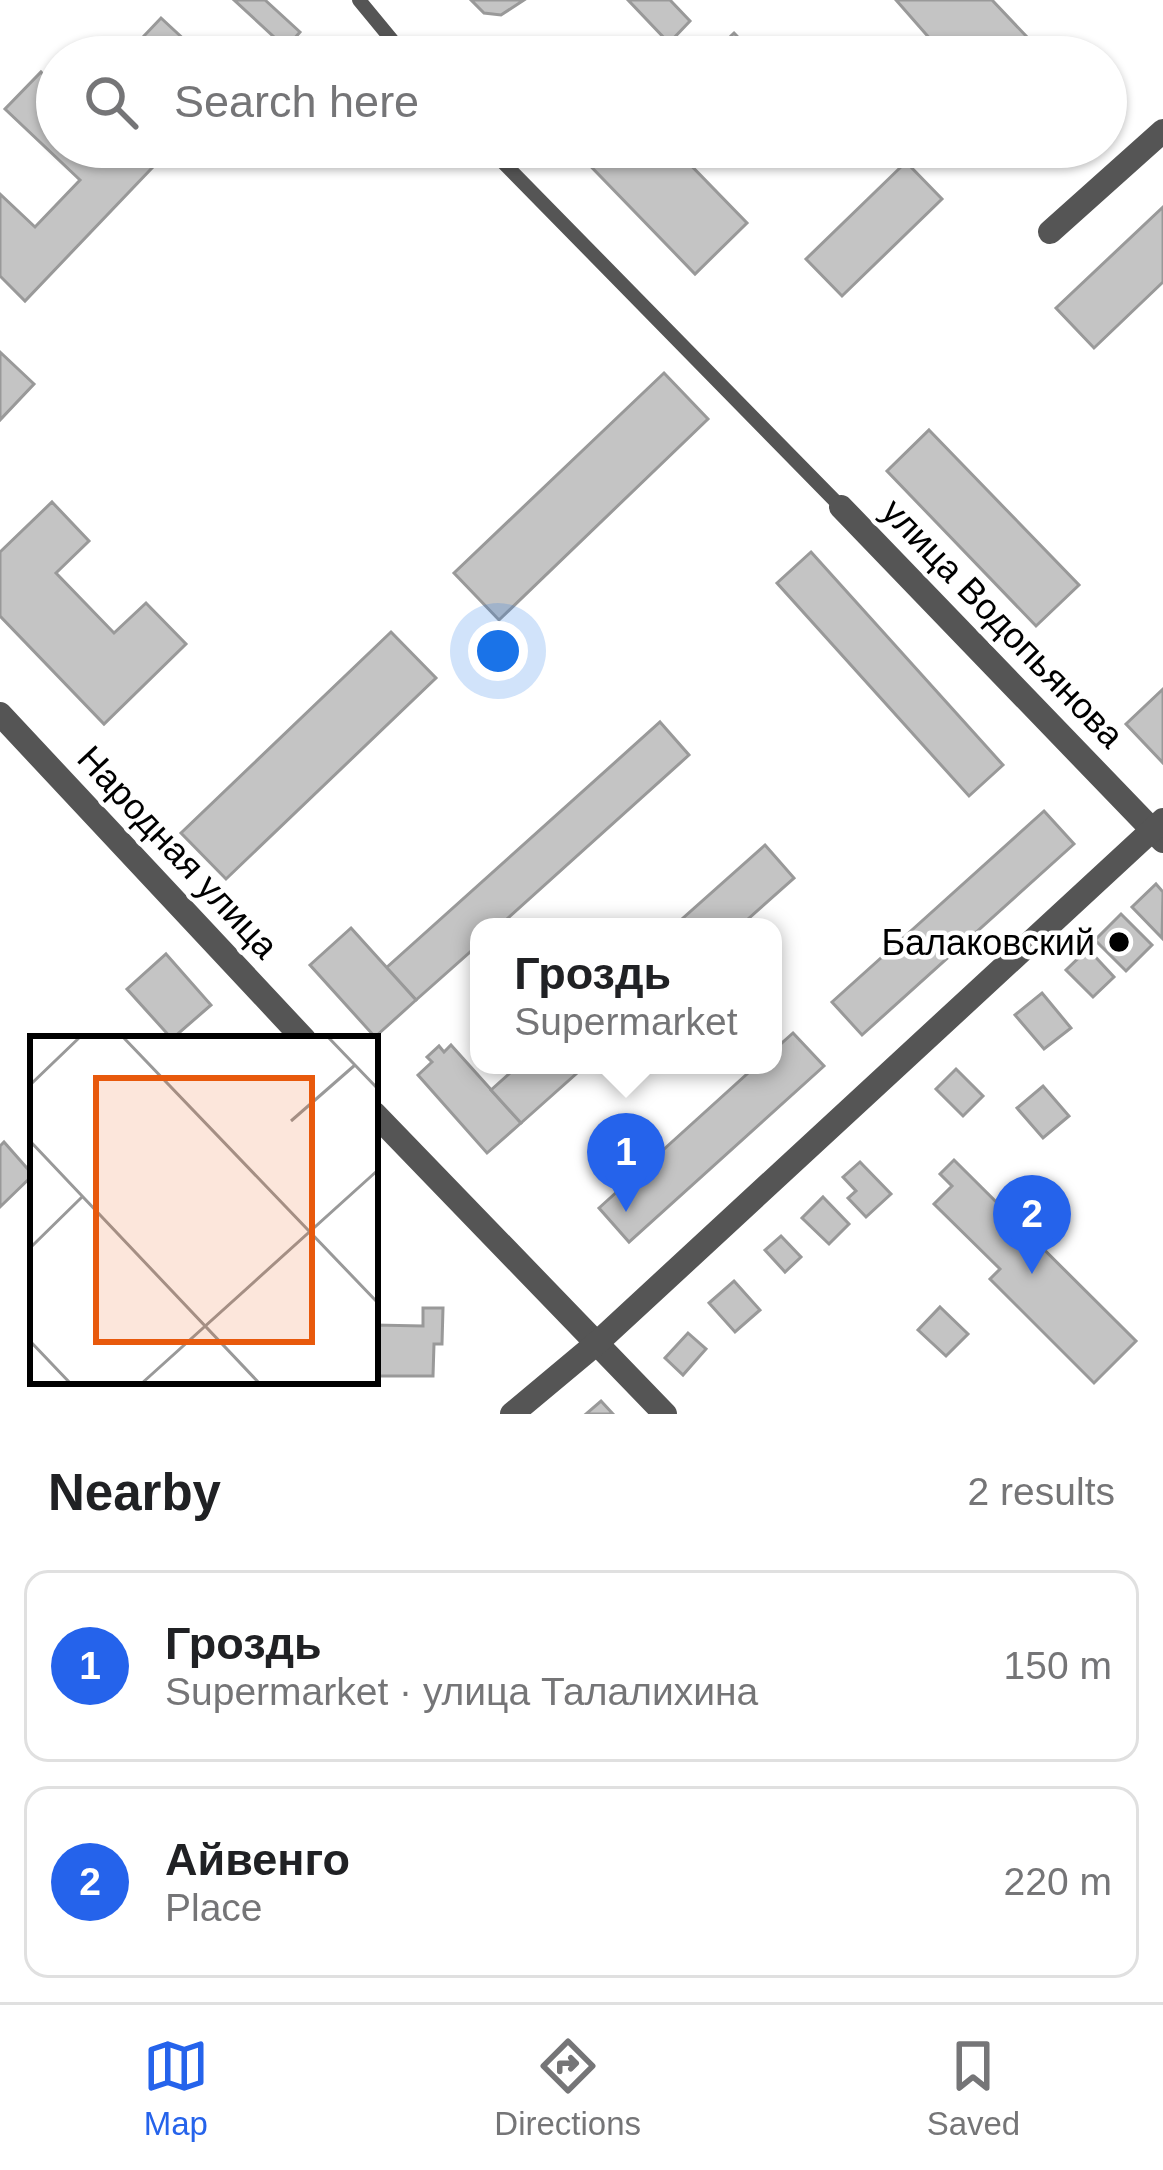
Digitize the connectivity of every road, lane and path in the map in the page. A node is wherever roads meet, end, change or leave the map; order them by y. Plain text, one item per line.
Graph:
1 (359, 0) edge
2 (389, 36) edge
3 (1163, 131) edge
4 (1127, 163) edge
5 (509, 168) edge
6 (1122, 168) edge
7 (1050, 232) dead end
8 (841, 507) joint
9 (0, 714) edge
10 (1160, 831) edge
11 (301, 1036) edge
12 (378, 1117) edge
13 (597, 1342) junction
14 (512, 1414) edge
15 (664, 1414) edge

1 - 2 lane
3 - 4 street
5 - 8 lane
6 - 7 street
8 - 10 street, улица Водопьянова
9 - 11 street, Народная улица
10 - 13 street
12 - 13 street
13 - 14 street
13 - 15 street

